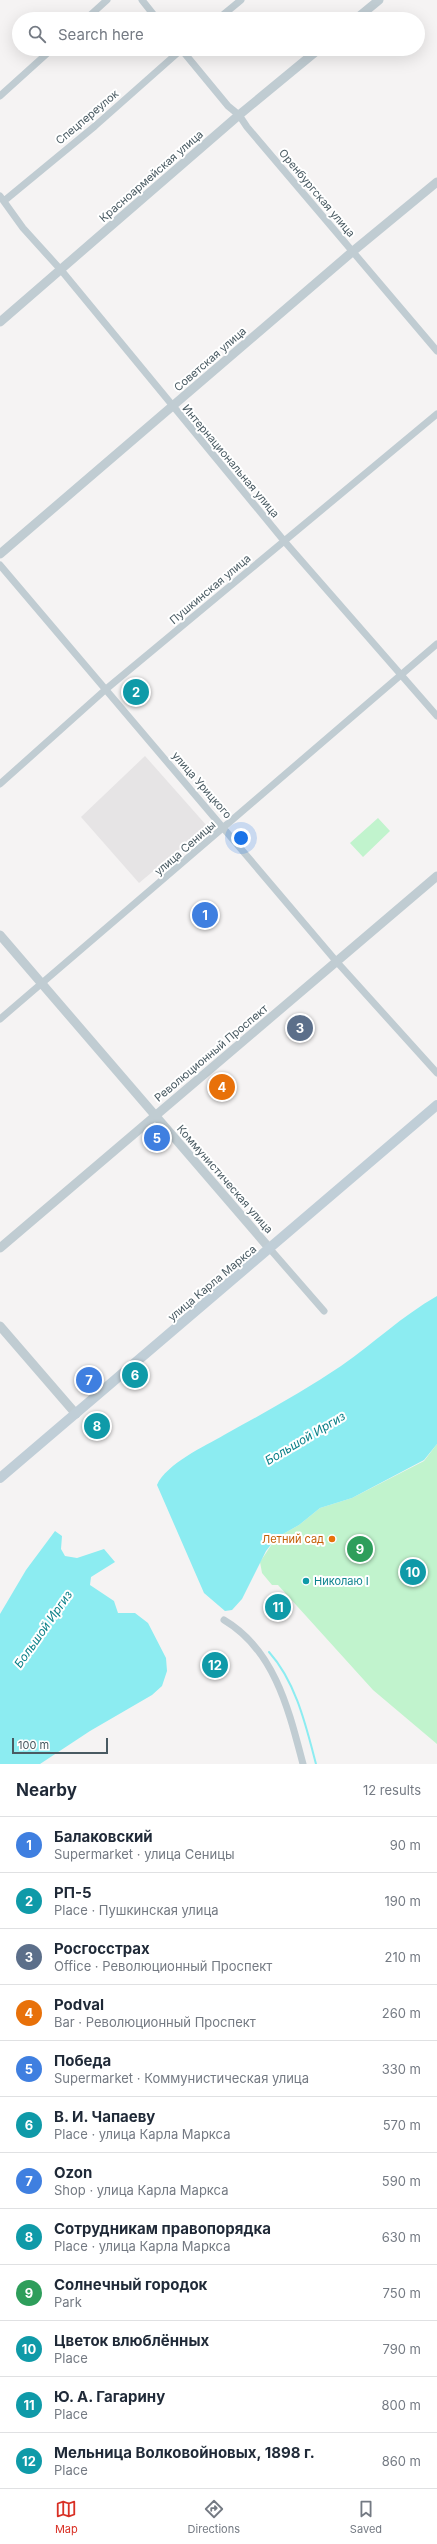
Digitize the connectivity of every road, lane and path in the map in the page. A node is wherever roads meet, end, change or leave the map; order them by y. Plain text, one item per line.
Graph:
1 (107, 0) edge
2 (142, 0) edge
3 (241, 0) edge
4 (379, 0) edge
5 (94, 12) edge
6 (151, 12) edge
7 (226, 12) edge
8 (364, 12) edge
9 (44, 56) edge
10 (173, 56) edge
11 (187, 56) edge
12 (311, 56) edge
13 (0, 96) edge
14 (239, 115) junction
15 (437, 182) edge
16 (2, 198) edge
17 (352, 252) junction
18 (61, 270) junction
19 (0, 322) edge
20 (437, 351) edge
21 (172, 407) junction
22 (437, 414) edge
23 (284, 542) junction
24 (0, 554) edge
25 (0, 565) edge
26 (437, 644) edge
27 (401, 675) junction
28 (105, 690) junction
29 (437, 716) edge
30 (0, 784) edge
31 (225, 828) junction
32 (437, 876) edge
33 (0, 935) edge
34 (336, 961) junction
35 (41, 984) junction
36 (0, 1020) edge
37 (437, 1073) edge
38 (437, 1105) edge
39 (155, 1116) junction
40 (0, 1248) edge
41 (270, 1249) junction
42 (324, 1311) dead end
43 (0, 1326) edge
44 (76, 1414) junction
45 (0, 1478) edge
46 (224, 1620) dead end
47 (303, 1764) edge

1 - 5 street
2 - 6 street
3 - 7 street
4 - 8 street
9 - 13 street
10 - 16 street, Спецпереулок
11 - 14 street, Оренбургская улица
12 - 14 street, Красноармейская улица
14 - 17 street, Оренбургская улица
14 - 18 street, Красноармейская улица
15 - 17 street, Советская улица
16 - 18 street, Интернациональная улица
17 - 20 street, Оренбургская улица
17 - 21 street, Советская улица
18 - 19 street, Красноармейская улица
18 - 21 street, Интернациональная улица
21 - 23 street, Интернациональная улица
21 - 24 street, Советская улица
22 - 23 street, Пушкинская улица
23 - 27 street, Интернациональная улица
23 - 28 street, Пушкинская улица
25 - 28 street, улица Урицкого
26 - 27 street, улица Сеницы
27 - 29 street, Интернациональная улица
27 - 31 street, улица Сеницы
28 - 30 street, Пушкинская улица
28 - 31 street, улица Урицкого
31 - 34 street, улица Урицкого
31 - 35 street, улица Сеницы
32 - 34 street, Революционный Проспект
33 - 35 street, Коммунистическая улица
34 - 37 street, улица Урицкого
34 - 39 street, Революционный Проспект
35 - 36 street, улица Сеницы
35 - 39 street, Коммунистическая улица
38 - 41 main road, улица Карла Маркса
39 - 40 street, Революционный Проспект
39 - 41 street, Коммунистическая улица
41 - 42 street, Коммунистическая улица
41 - 44 main road, улица Карла Маркса
43 - 44 street
44 - 45 main road, улица Карла Маркса
46 - 47 street

